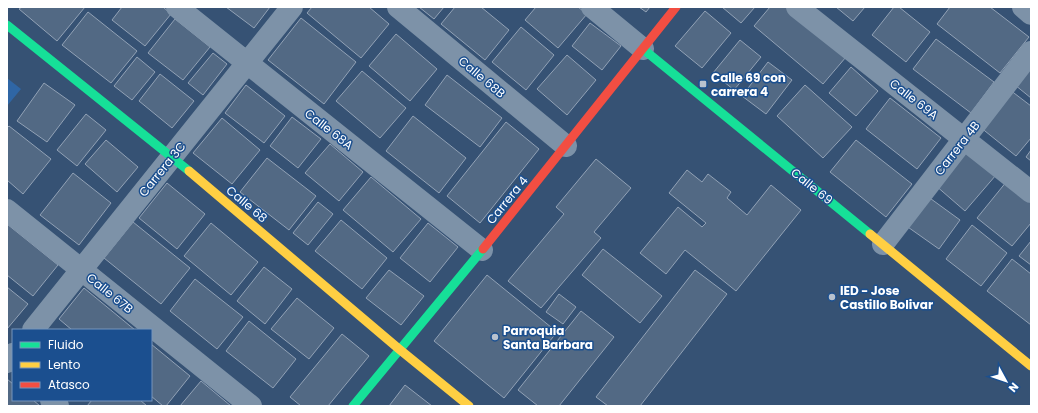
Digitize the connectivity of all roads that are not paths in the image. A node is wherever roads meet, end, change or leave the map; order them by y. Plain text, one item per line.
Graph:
1 (176, 7) edge
2 (292, 7) edge
3 (398, 7) edge
4 (592, 7) edge
5 (676, 7) edge
6 (797, 7) edge
7 (1023, 7) edge
8 (1031, 14) edge
9 (7, 25) edge
10 (642, 49) junction
11 (1031, 52) edge
12 (246, 64) junction
13 (964, 139) junction
14 (566, 146) junction
15 (172, 156) junction
16 (1031, 192) edge
17 (7, 210) edge
18 (883, 244) junction
19 (482, 250) junction
20 (81, 269) junction
21 (33, 329) edge
22 (399, 349) junction
23 (1031, 366) edge
24 (251, 406) edge
25 (353, 406) edge
26 (469, 406) edge

1 - 12 street, Calle 68A
2 - 12 street, Carrera 3C
3 - 14 street, Calle 68B
4 - 10 street, Calle 69
5 - 10 street, Carrera 4
6 - 13 street, Calle 69A
7 - 8 street
9 - 15 street, Calle 68
10 - 14 street, Carrera 4
10 - 18 street, Calle 69
11 - 13 street, Carrera 4B
12 - 15 street, Carrera 3C
12 - 19 street, Calle 68A
13 - 16 street, Calle 69A
13 - 18 street, Carrera 4B
14 - 19 street, Carrera 4
15 - 20 street, Carrera 3C
15 - 22 street, Calle 68
17 - 20 street, Calle 67B
18 - 23 street, Calle 69
19 - 22 street, Carrera 4
20 - 21 street, Carrera 3C
20 - 24 street, Calle 67B
22 - 25 street, Carrera 4
22 - 26 street, Calle 68

